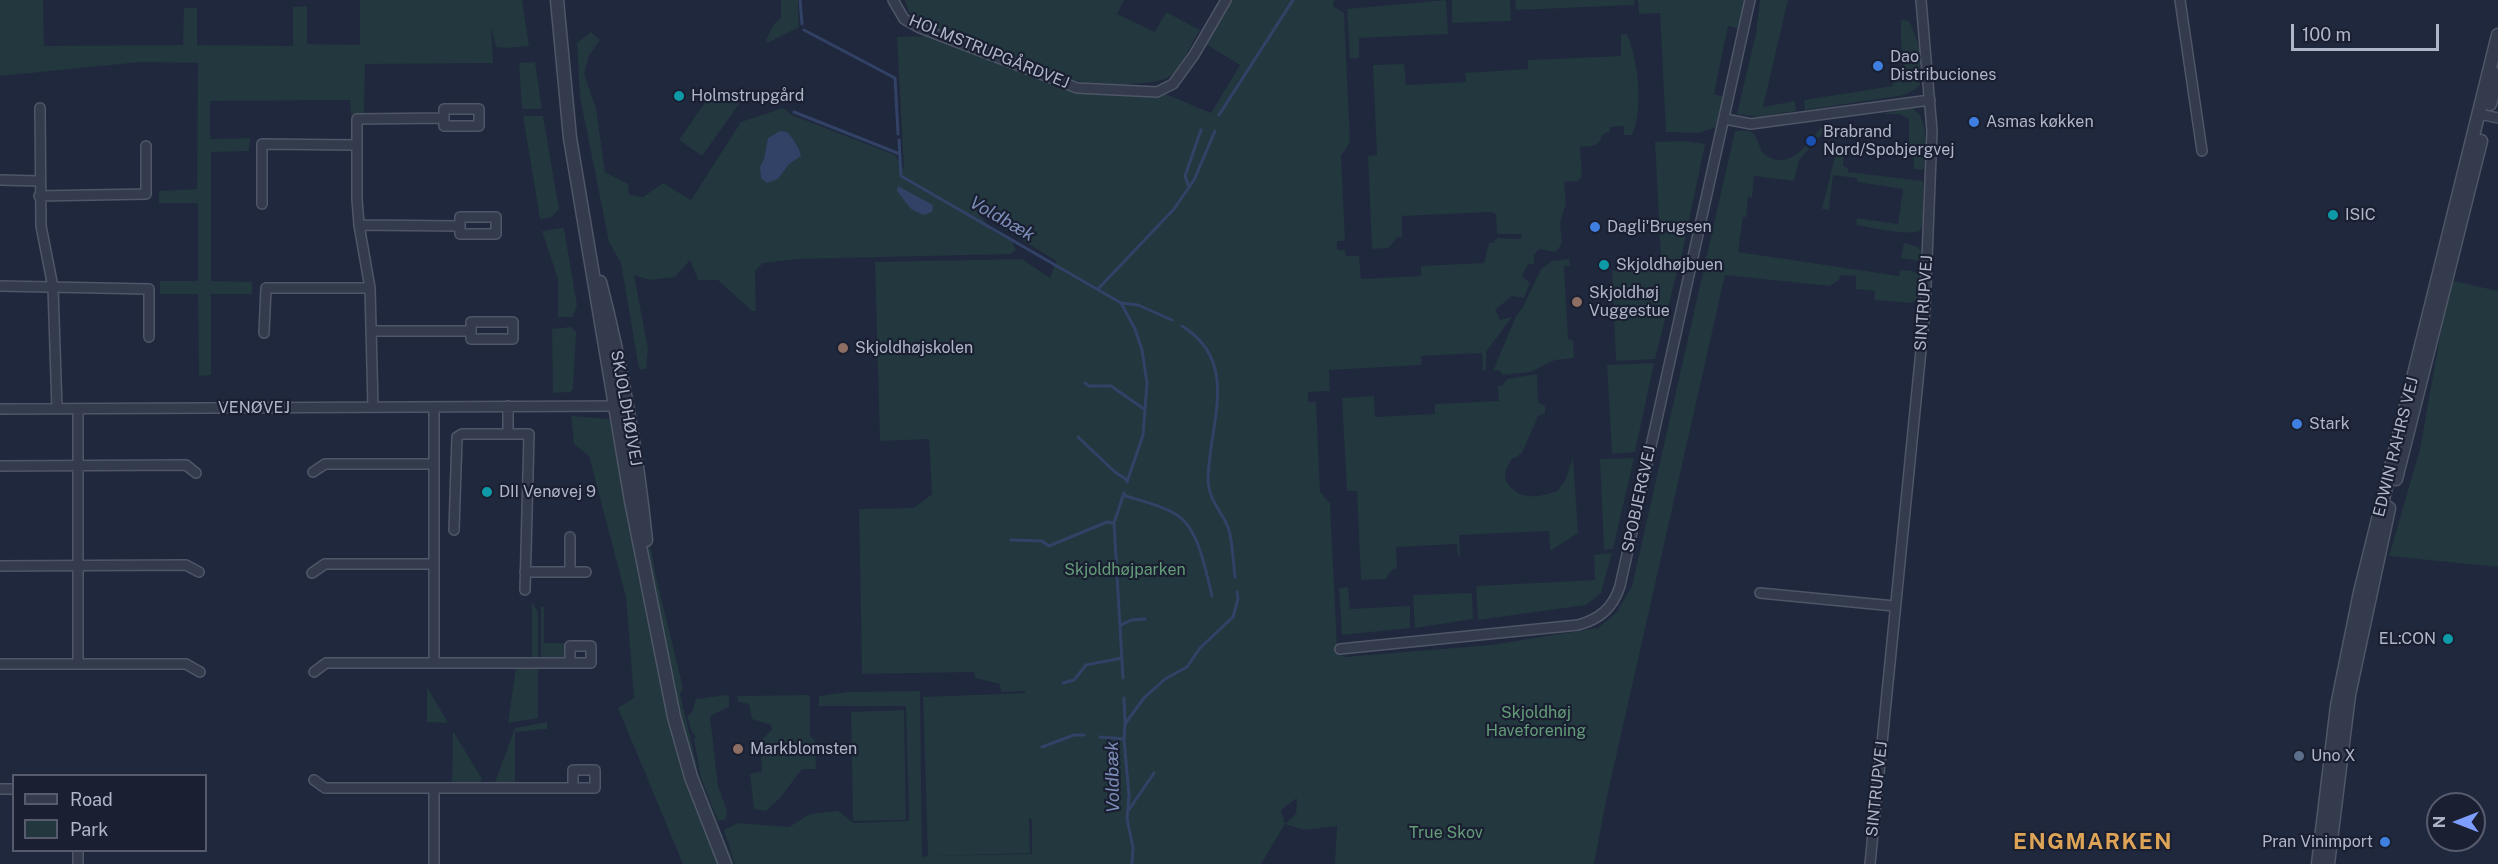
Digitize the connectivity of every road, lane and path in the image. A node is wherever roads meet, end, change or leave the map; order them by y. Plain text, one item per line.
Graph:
1 (557, 0) edge
2 (893, 0) edge
3 (1226, 0) edge
4 (1750, 0) edge
5 (1921, 0) edge
6 (2180, 0) edge
7 (2498, 35) edge
8 (2498, 74) edge
9 (1930, 100) junction
10 (40, 108) dead end
11 (2488, 116) edge
12 (444, 118) dead end
13 (1725, 119) junction
14 (356, 145) junction
15 (146, 146) dead end
16 (2202, 151) dead end
17 (0, 180) edge
18 (39, 181) junction
19 (39, 196) junction
20 (262, 204) dead end
21 (359, 225) junction
22 (460, 226) dead end
23 (0, 286) edge
24 (53, 286) junction
25 (370, 288) junction
26 (373, 331) junction
27 (471, 331) junction
28 (264, 333) dead end
29 (150, 337) dead end
30 (508, 406) junction
31 (621, 406) junction
32 (373, 407) junction
33 (434, 407) junction
34 (0, 409) edge
35 (57, 409) junction
36 (78, 409) junction
37 (508, 433) junction
38 (433, 464) junction
39 (78, 465) junction
40 (0, 466) edge
41 (313, 472) dead end
42 (196, 473) dead end
43 (454, 530) dead end
44 (570, 537) dead end
45 (433, 564) junction
46 (0, 566) edge
47 (78, 566) junction
48 (525, 572) junction
49 (570, 572) junction
50 (586, 572) dead end
51 (199, 573) dead end
52 (312, 573) dead end
53 (525, 590) dead end
54 (1760, 593) dead end
55 (1894, 606) junction
56 (1340, 649) dead end
57 (434, 663) junction
58 (570, 663) dead end
59 (0, 664) edge
60 (78, 664) junction
61 (200, 672) dead end
62 (314, 672) dead end
63 (314, 780) dead end
64 (434, 788) junction
65 (573, 788) dead end
66 (434, 864) edge
67 (725, 864) edge
68 (1870, 864) edge
69 (2318, 864) edge
70 (2328, 864) edge

1 - 31 street, SKJOLDHØJVEJ
2 - 3 street, HOLMSTRUPGÅRDVEJ
4 - 13 street, SPOBJERGVEJ
5 - 9 street, SINTRUPVEJ
6 - 16 street
7 - 11 street, EDWIN RAHRS VEJ
8 - 11 street, EDWIN RAHRS VEJ
9 - 13 street
9 - 55 street, SINTRUPVEJ
10 - 18 street
11 - 69 street, EDWIN RAHRS VEJ
11 - 70 street, EDWIN RAHRS VEJ
12 - 14 street
13 - 56 street, SPOBJERGVEJ
14 - 20 street
14 - 21 street
15 - 19 street
17 - 18 street
18 - 19 street
19 - 24 street
21 - 22 street
21 - 25 street
23 - 24 street
24 - 29 street
24 - 35 street
25 - 26 street
25 - 28 street
26 - 27 street
26 - 32 street
27 - 27 street
30 - 31 street, VENØVEJ
30 - 33 street, VENØVEJ
30 - 37 street
31 - 67 street, SKJOLDHØJVEJ
32 - 33 street, VENØVEJ
32 - 36 street, VENØVEJ
33 - 38 street
34 - 35 street, VENØVEJ
35 - 36 street, VENØVEJ
36 - 39 street
37 - 43 street
37 - 48 street
38 - 41 street
38 - 45 street
39 - 40 street
39 - 42 street
39 - 47 street
44 - 49 street
45 - 52 street
45 - 57 street
46 - 47 street
47 - 51 street
47 - 60 street
48 - 49 street
48 - 53 street
49 - 50 street
54 - 55 street
55 - 68 street, SINTRUPVEJ
57 - 58 street
57 - 62 street
59 - 60 street
60 - 61 street
63 - 64 street
64 - 65 street
64 - 66 street

